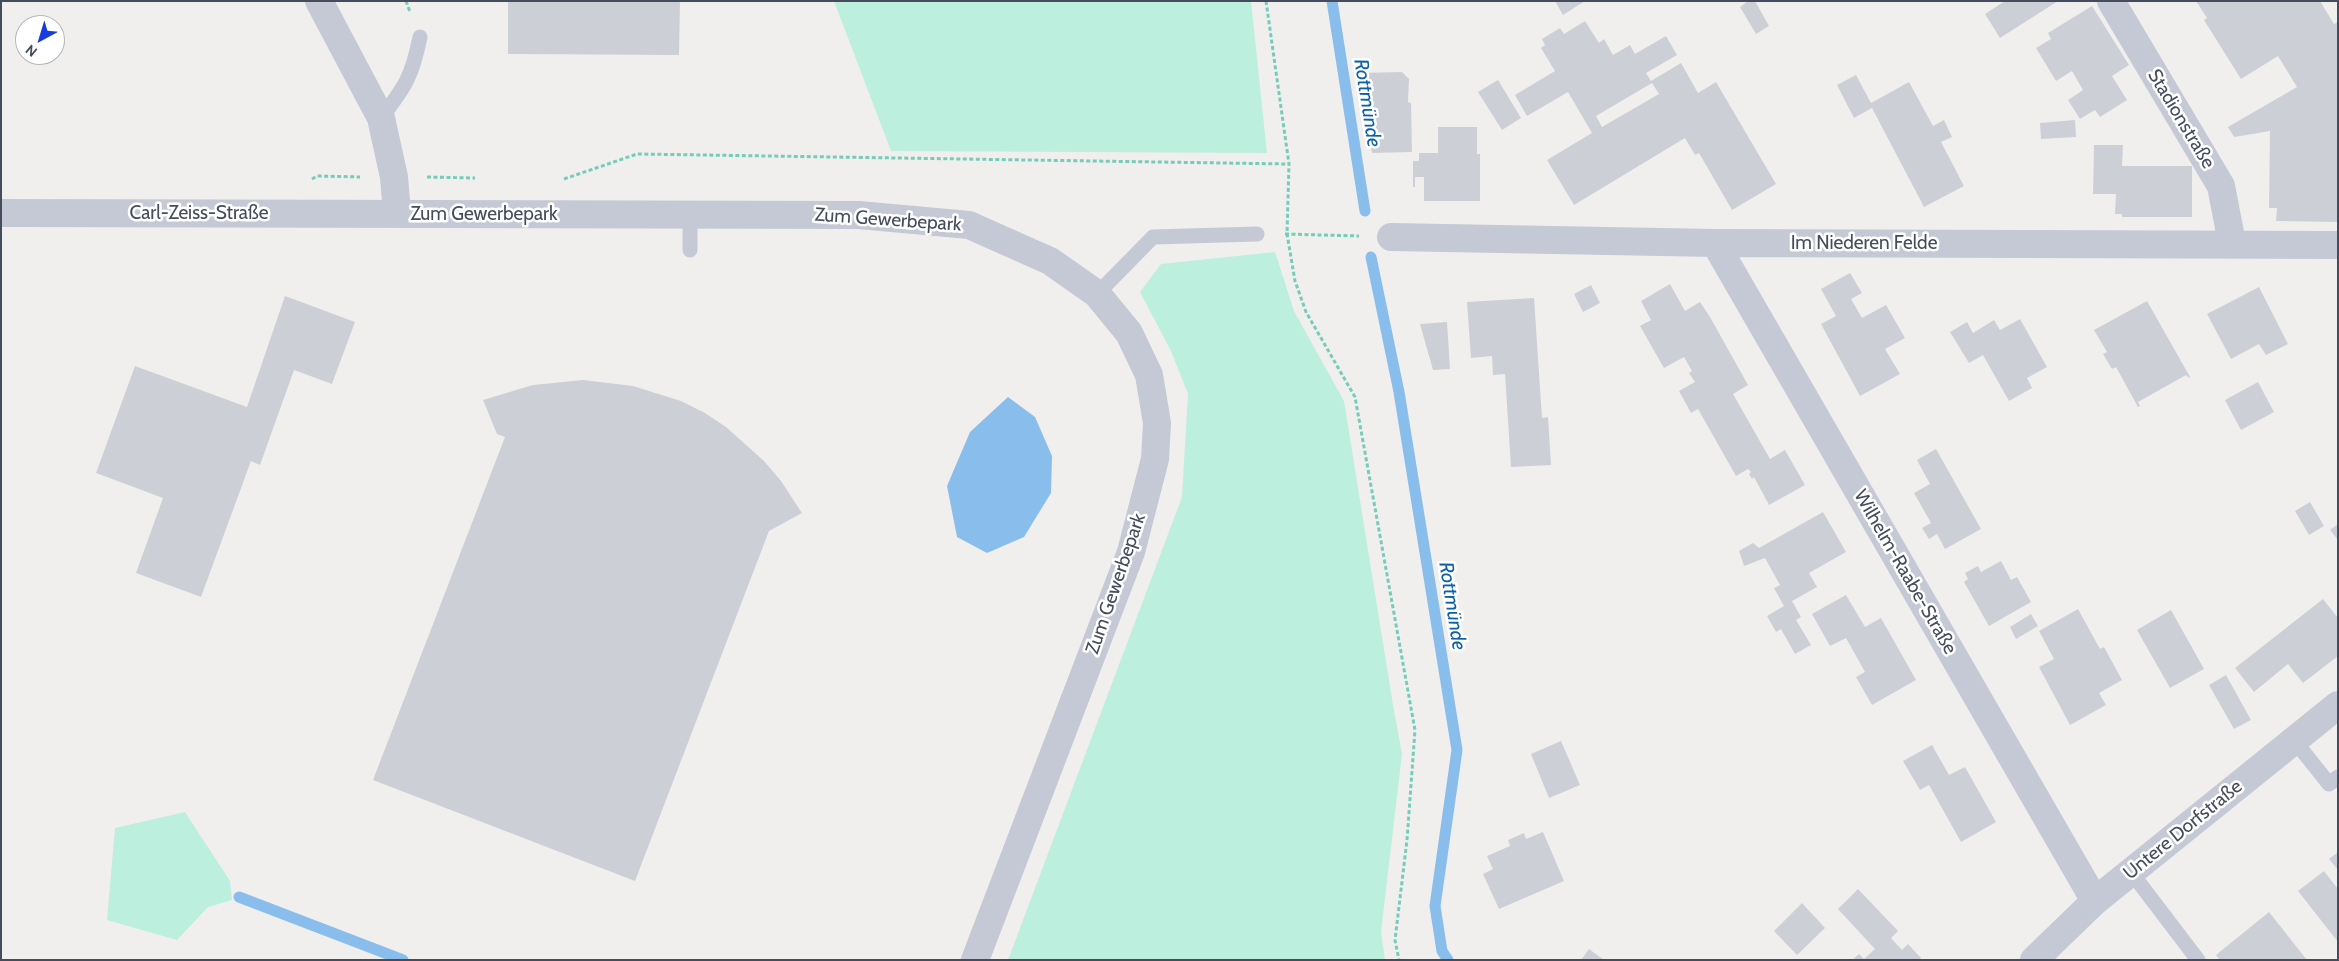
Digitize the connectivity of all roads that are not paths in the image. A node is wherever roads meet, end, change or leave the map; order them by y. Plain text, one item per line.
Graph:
1 (319, 1) edge
2 (2111, 1) edge
3 (420, 38) dead end
4 (381, 118) junction
5 (1, 213) edge
6 (397, 213) junction
7 (690, 215) junction
8 (1257, 234) road end
9 (1390, 237) road end
10 (1715, 243) junction
11 (2232, 243) junction
12 (2338, 245) edge
13 (690, 250) dead end
14 (1097, 294) junction
15 (2338, 705) edge
16 (2294, 740) junction
17 (2338, 777) edge
18 (2131, 872) junction
19 (2095, 901) junction
20 (975, 960) edge
21 (2034, 960) edge
22 (2198, 960) edge

1 - 4 street
2 - 11 street, Stadionstraße
3 - 4 lane
4 - 6 street
5 - 6 street, Carl-Zeiss-Straße
6 - 7 street, Zum Gewerbepark
7 - 13 lane
7 - 14 street, Zum Gewerbepark
8 - 14 lane
9 - 10 street, Im Niederen Felde
10 - 11 street, Im Niederen Felde
10 - 19 street, Wilhelm-Raabe-Straße
11 - 12 street, Im Niederen Felde
14 - 20 street, Zum Gewerbepark
15 - 16 street, Untere Dorfstraße
16 - 17 lane
16 - 18 street, Untere Dorfstraße
18 - 19 street, Untere Dorfstraße
18 - 22 lane
19 - 21 street, Untere Dorfstraße

